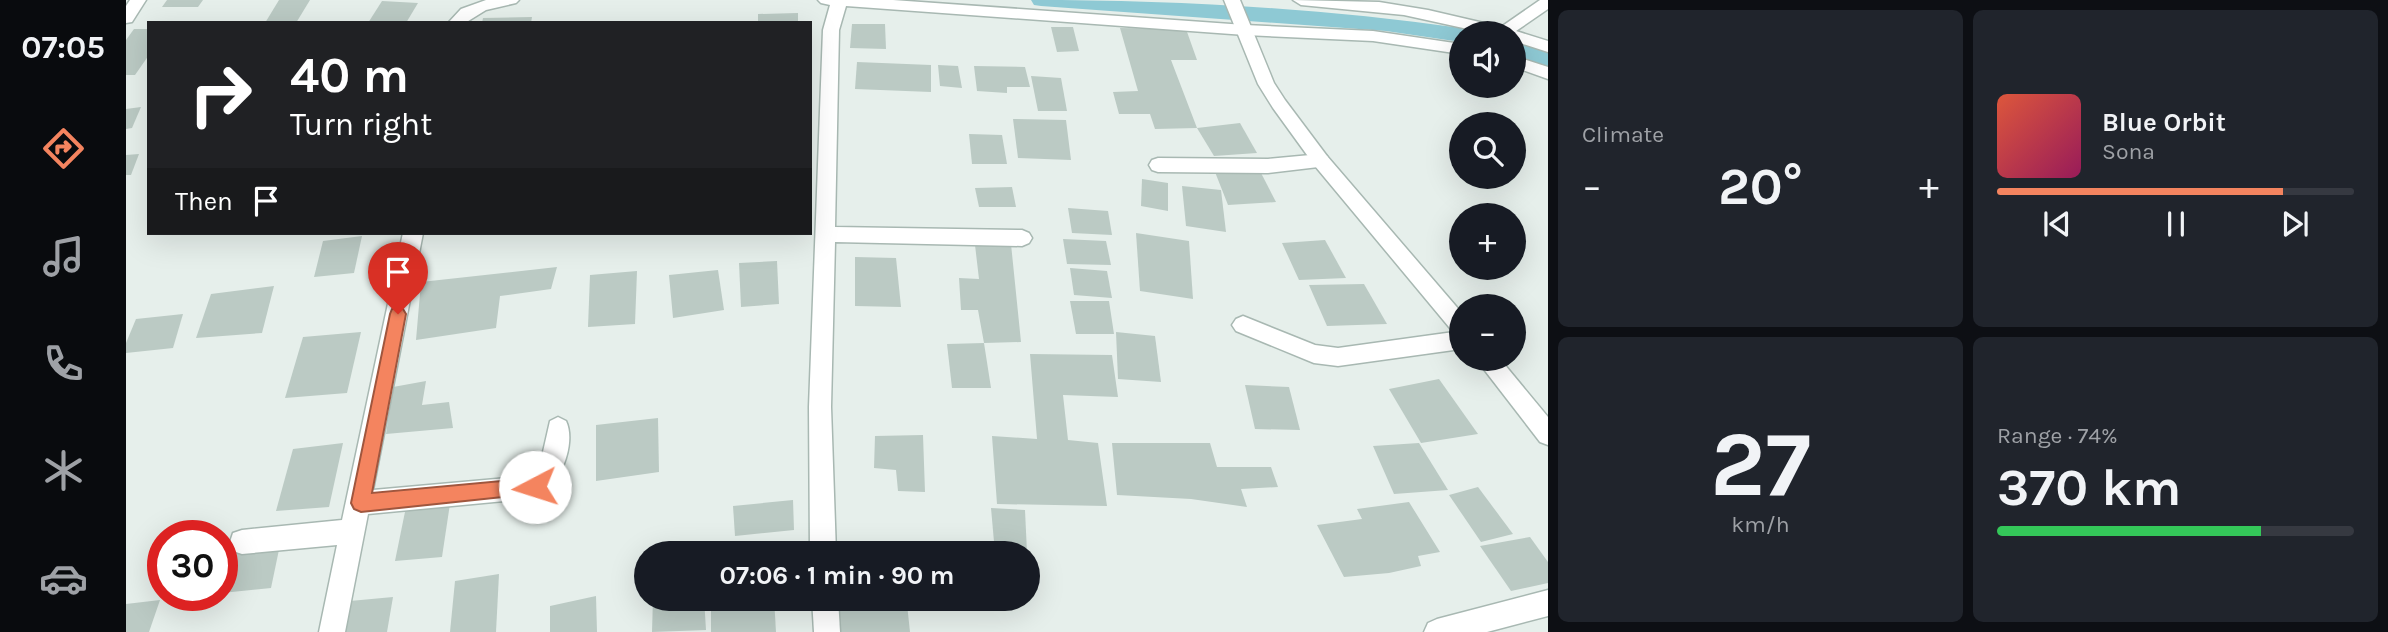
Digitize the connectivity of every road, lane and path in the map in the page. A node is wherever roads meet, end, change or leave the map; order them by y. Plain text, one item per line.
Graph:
1 (138, 0) edge
2 (512, 0) edge
3 (1232, 0) edge
4 (1301, 0) edge
5 (832, 1) edge
6 (1548, 2) edge
7 (126, 19) edge
8 (457, 21) edge
9 (1458, 21) edge
10 (1521, 21) edge
11 (1245, 30) junction
12 (1526, 40) edge
13 (1449, 47) edge
14 (1548, 47) edge
15 (1526, 65) edge
16 (1548, 73) edge
17 (1321, 161) junction
18 (1158, 165) dead end
19 (827, 234) junction
20 (414, 235) edge
21 (1022, 239) dead end
22 (1449, 313) edge
23 (1243, 325) dead end
24 (1449, 342) edge
25 (1497, 371) edge
26 (1546, 427) edge
27 (558, 428) dead end
28 (361, 503) junction
29 (353, 531) junction
30 (823, 541) edge
31 (242, 542) dead end
32 (1548, 603) edge
33 (826, 611) edge
34 (332, 632) edge
35 (827, 632) edge
36 (1437, 632) edge

1 - 7 street
2 - 8 street
3 - 11 street
4 - 9 street
5 - 11 street
5 - 19 street
6 - 10 street
11 - 13 street
11 - 17 street
12 - 14 street
15 - 16 street
17 - 18 street
17 - 22 street
19 - 21 street
19 - 30 street
20 - 28 street
23 - 24 street
25 - 26 street
27 - 28 street
28 - 29 street
29 - 31 street
29 - 34 street
32 - 36 street
33 - 35 street

